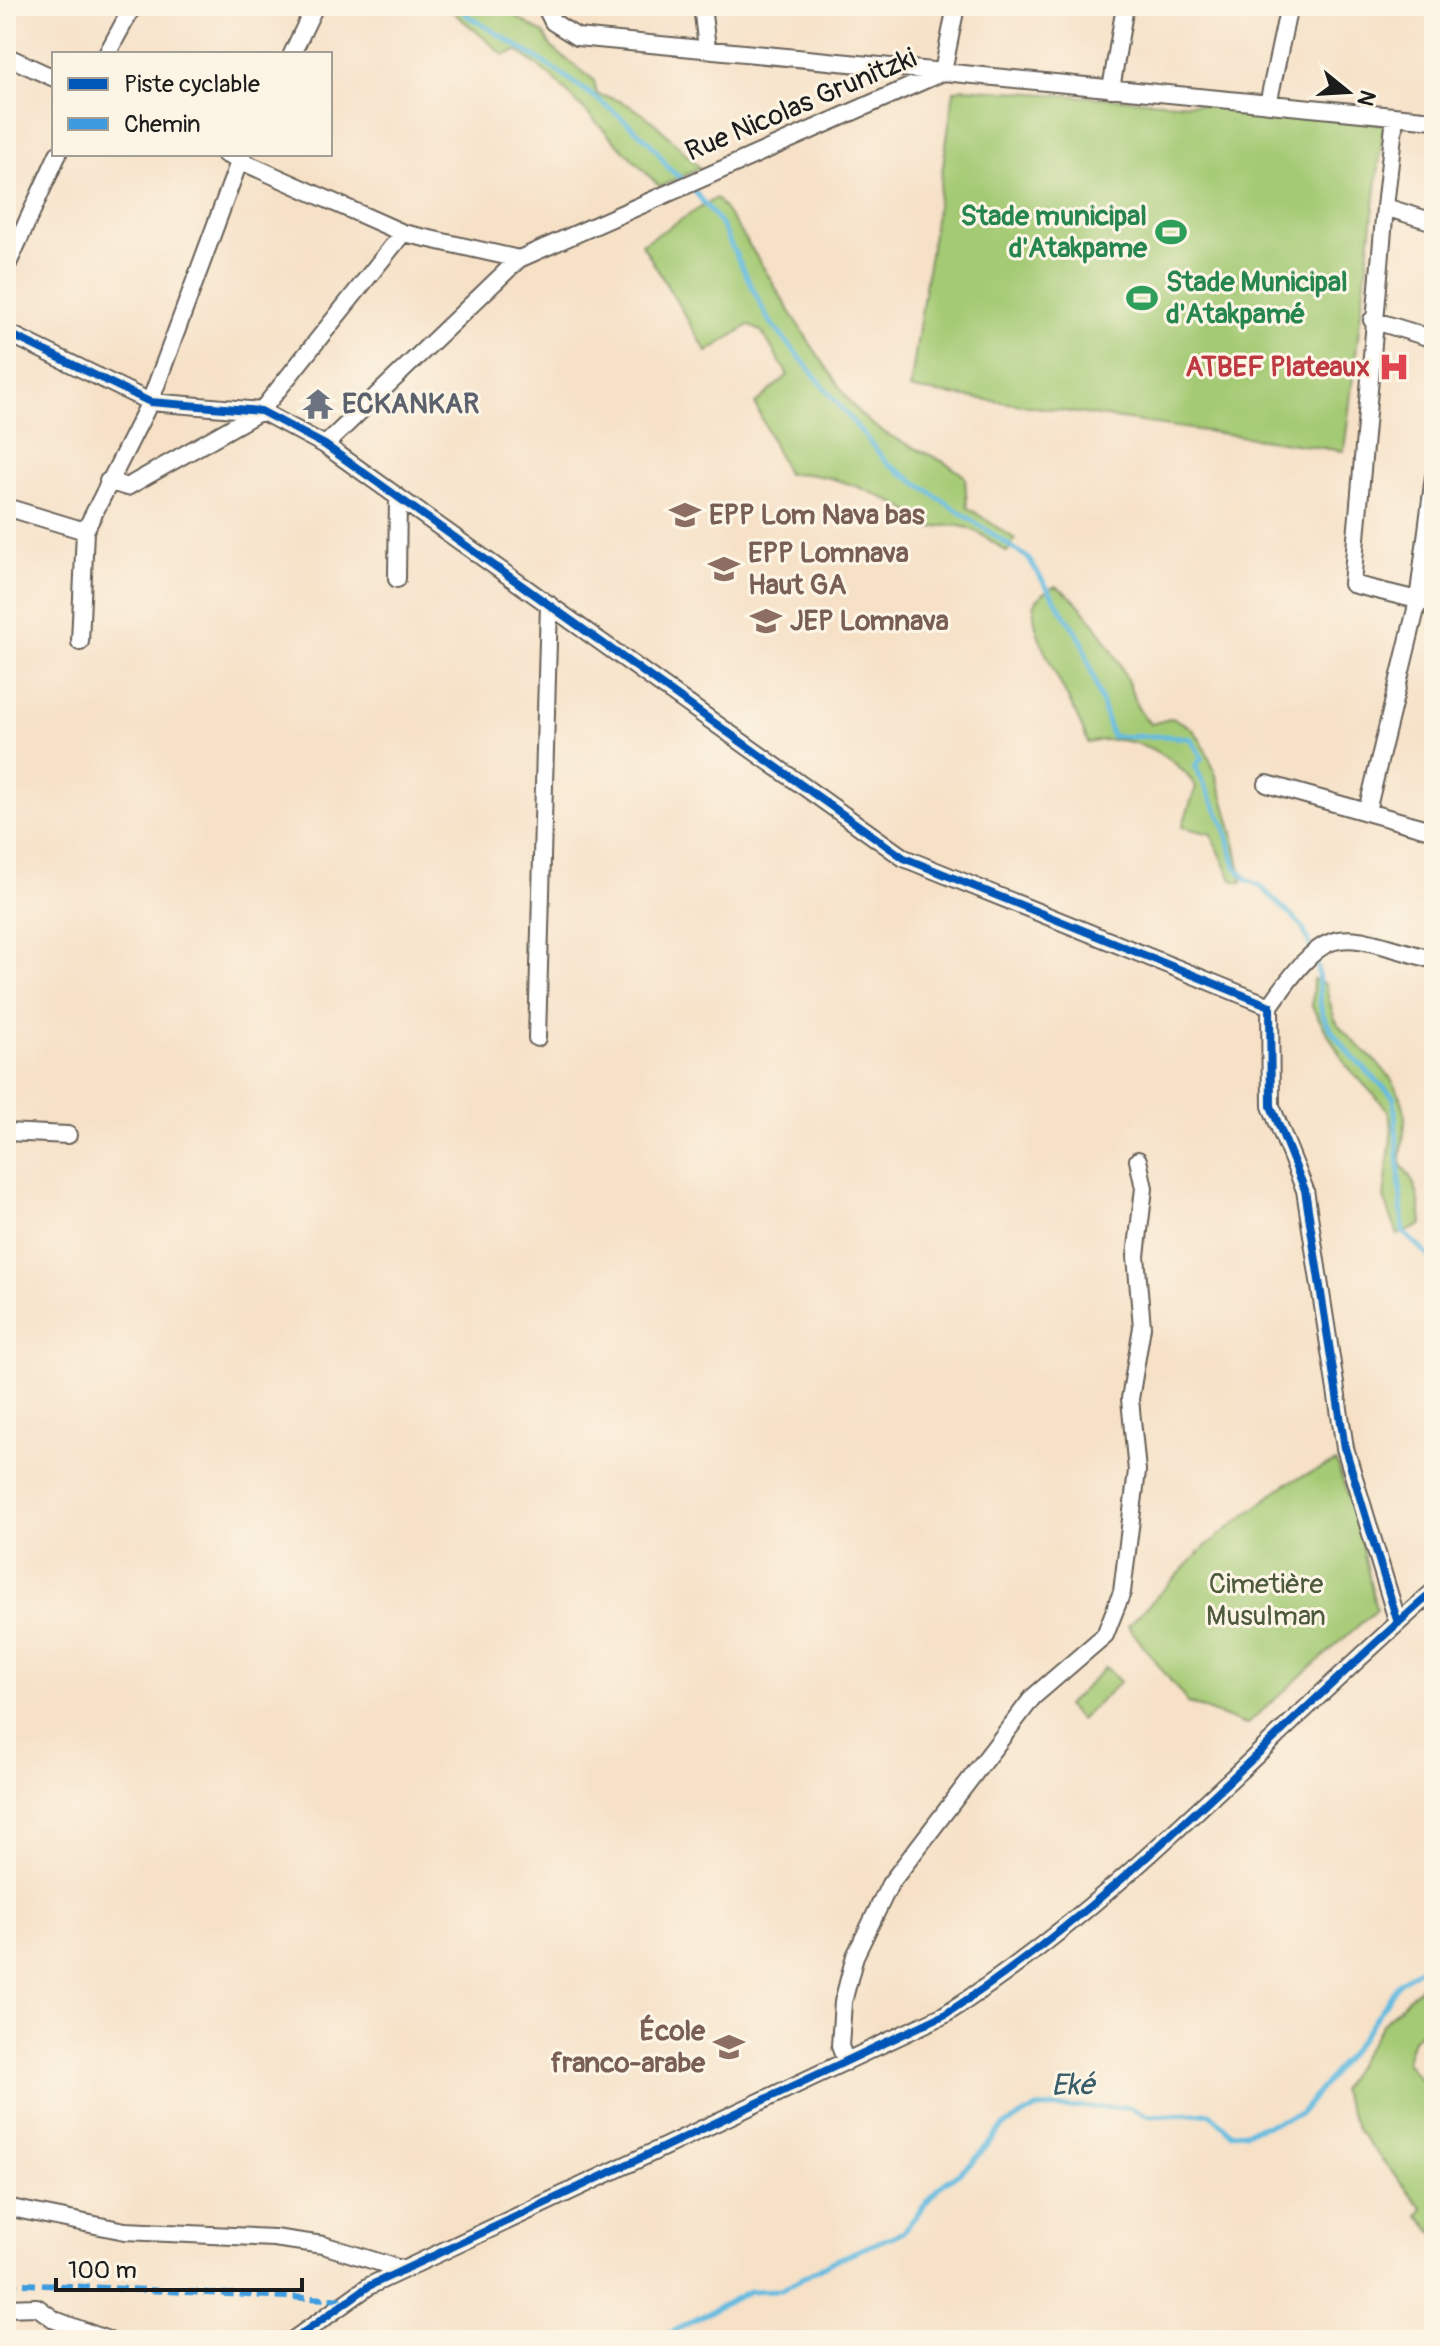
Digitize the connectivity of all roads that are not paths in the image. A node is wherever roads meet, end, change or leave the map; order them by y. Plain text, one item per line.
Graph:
1 (133, 6) edge
2 (315, 6) edge
3 (545, 6) edge
4 (702, 6) edge
5 (956, 6) edge
6 (1125, 6) edge
7 (1289, 6) edge
8 (707, 48) junction
9 (108, 52) edge
10 (293, 52) edge
11 (6, 56) edge
12 (943, 72) junction
13 (52, 77) edge
14 (1111, 89) junction
15 (1268, 104) junction
16 (1395, 117) junction
17 (1434, 120) edge
18 (57, 156) edge
19 (235, 156) edge
20 (1385, 207) junction
21 (1434, 222) edge
22 (403, 233) junction
23 (519, 259) junction
24 (6, 268) edge
25 (1372, 320) junction
26 (6, 332) edge
27 (1434, 339) edge
28 (150, 402) junction
29 (261, 411) junction
30 (325, 445) junction
31 (1434, 476) edge
32 (108, 481) junction
33 (398, 497) junction
34 (6, 507) edge
35 (85, 531) junction
36 (397, 579) dead end
37 (1426, 602) edge
38 (549, 604) junction
39 (80, 642) dead end
40 (1267, 784) dead end
41 (1367, 811) junction
42 (1434, 831) edge
43 (1434, 960) edge
44 (1270, 1006) junction
45 (537, 1038) dead end
46 (6, 1132) edge
47 (68, 1135) dead end
48 (1138, 1160) dead end
49 (1434, 1591) edge
50 (1398, 1623) junction
51 (846, 2062) junction
52 (6, 2207) edge
53 (401, 2269) junction
54 (6, 2308) edge
55 (108, 2340) edge
56 (293, 2340) edge

1 - 9 street
2 - 10 street
3 - 8 street
4 - 8 street
5 - 12 street
6 - 14 street
7 - 15 street
8 - 12 street
11 - 13 street
12 - 14 street, Rue Nicolas Grunitzki
12 - 23 street, Rue Nicolas Grunitzki
14 - 15 street, Rue Nicolas Grunitzki
15 - 16 street, Rue Nicolas Grunitzki
16 - 17 street, Rue Nicolas Grunitzki
16 - 20 street
18 - 24 street
19 - 22 street
19 - 28 street
20 - 21 street
20 - 25 street
22 - 23 street
22 - 29 street
23 - 30 street, Rue Nicolas Grunitzki
25 - 27 street
25 - 37 street
26 - 28 street
28 - 29 street
28 - 32 street
29 - 30 street
29 - 32 street
30 - 33 street
31 - 37 street
32 - 35 street
33 - 36 street
33 - 38 street
34 - 35 street
35 - 39 street
37 - 41 street
38 - 44 street
38 - 45 street
40 - 41 street
41 - 42 street
43 - 44 street
44 - 50 street
46 - 47 street
48 - 51 street
49 - 50 street
50 - 51 street
51 - 53 street
52 - 53 street
53 - 56 street
54 - 55 street

